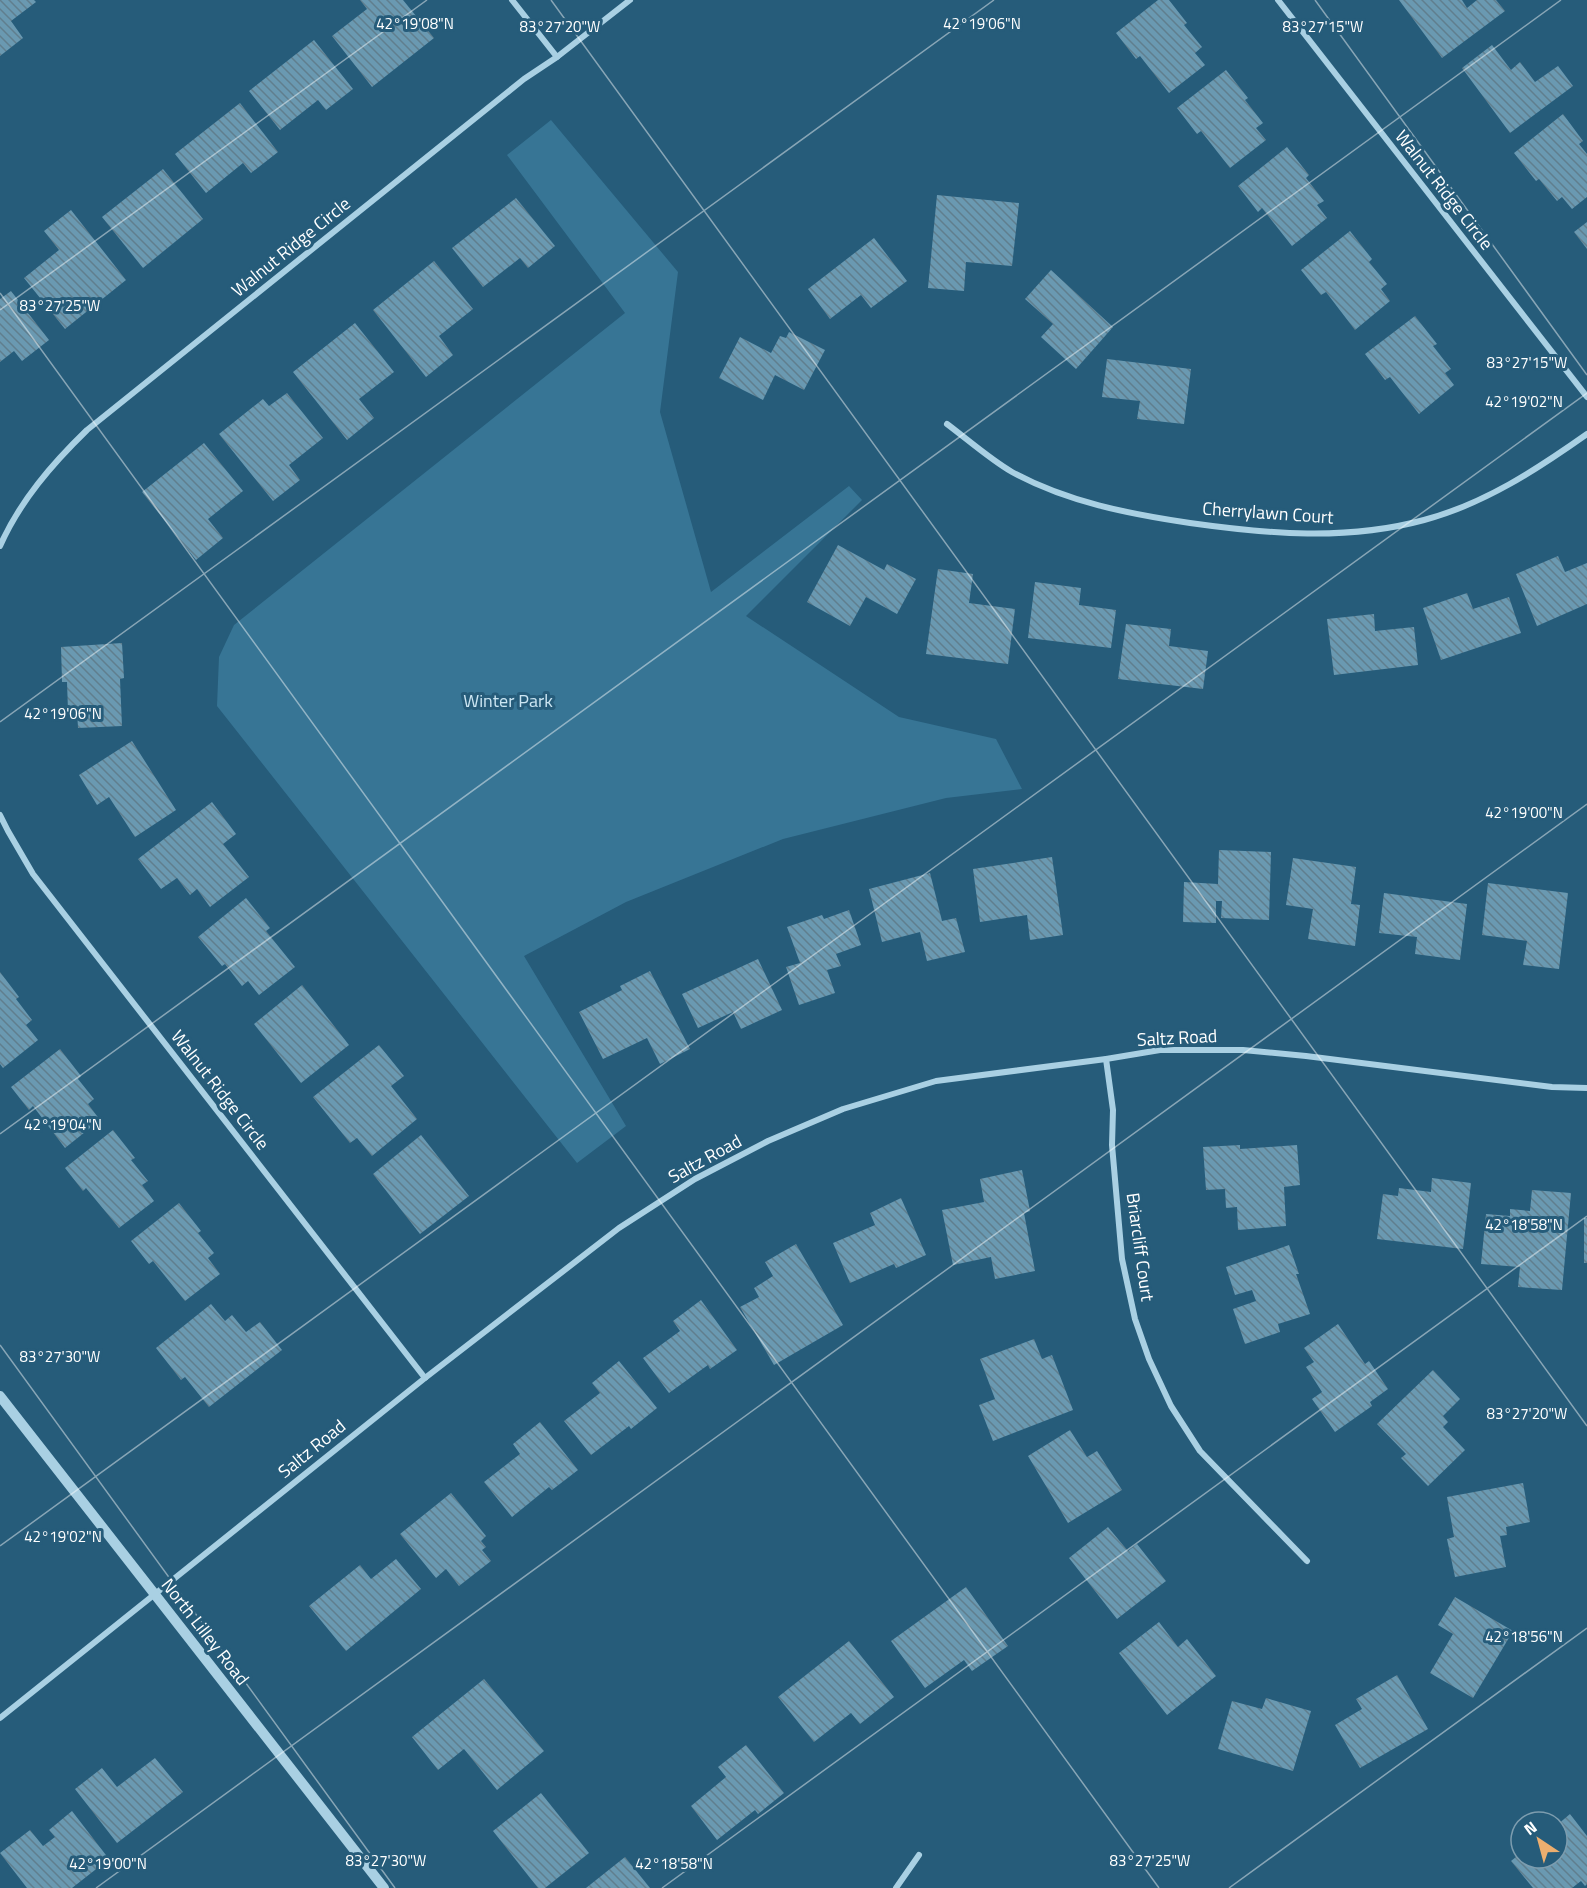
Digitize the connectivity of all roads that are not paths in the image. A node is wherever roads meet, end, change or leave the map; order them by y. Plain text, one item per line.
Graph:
1 (512, 0) edge
2 (630, 0) edge
3 (1278, 0) edge
4 (557, 57) junction
5 (1587, 397) edge
6 (947, 424) dead end
7 (1587, 434) edge
8 (0, 546) edge
9 (0, 815) edge
10 (1106, 1059) junction
11 (1587, 1088) edge
12 (425, 1378) junction
13 (0, 1396) edge
14 (1307, 1561) dead end
15 (154, 1594) junction
16 (0, 1718) edge
17 (919, 1855) dead end
18 (384, 1888) edge
19 (896, 1888) edge

1 - 4 street
2 - 4 street, Walnut Ridge Circle
3 - 5 street, Walnut Ridge Circle
4 - 8 street, Walnut Ridge Circle
6 - 7 street, Cherrylawn Court
9 - 12 street, Walnut Ridge Circle
10 - 11 street, Saltz Road
10 - 12 street, Saltz Road
10 - 14 street, Briarcliff Court
12 - 15 street, Saltz Road
13 - 15 street, North Lilley Road
15 - 16 street, Saltz Road
15 - 18 street, North Lilley Road
17 - 19 street

